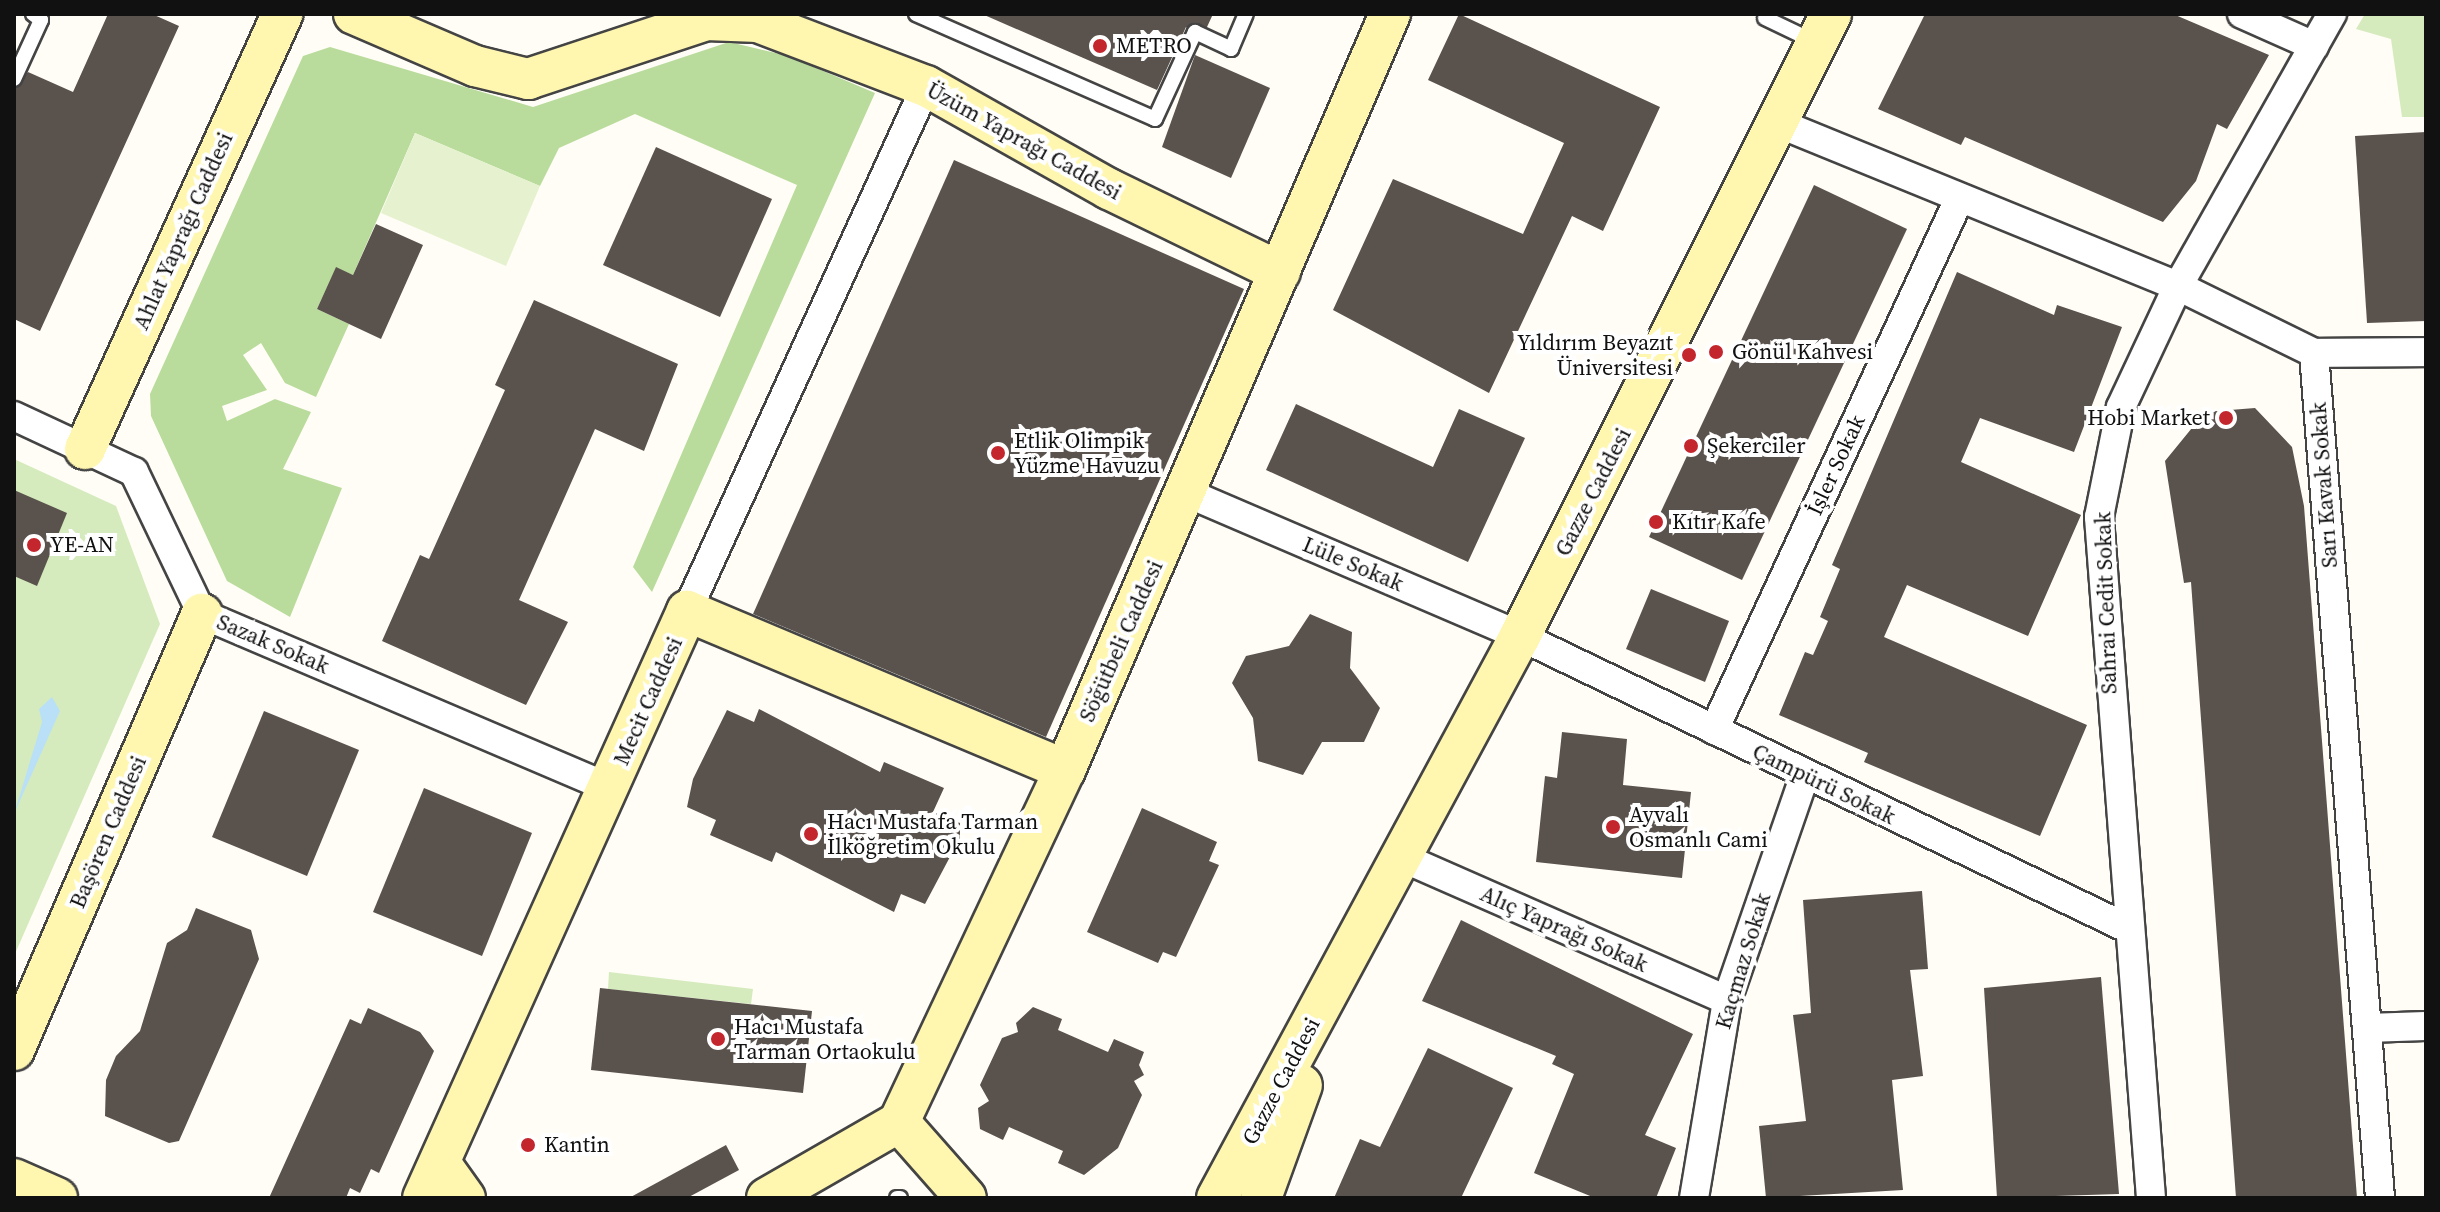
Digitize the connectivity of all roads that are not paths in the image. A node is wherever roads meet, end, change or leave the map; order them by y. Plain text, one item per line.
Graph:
1 (33, 14) edge
2 (282, 14) edge
3 (354, 14) edge
4 (916, 14) edge
5 (1246, 14) edge
6 (1390, 14) edge
7 (2242, 14) edge
8 (2332, 14) edge
9 (1765, 18) dead end
10 (1824, 28) edge
11 (2314, 46) junction
12 (14, 79) edge
13 (926, 86) junction
14 (1778, 123) junction
15 (1959, 199) junction
16 (1280, 272) junction
17 (2178, 286) junction
18 (2426, 352) edge
19 (2314, 353) junction
20 (14, 416) edge
21 (85, 449) junction
22 (1187, 493) junction
23 (687, 611) junction
24 (202, 614) junction
25 (1520, 636) junction
26 (1714, 730) junction
27 (1065, 770) junction
28 (1805, 775) junction
29 (609, 788) junction
30 (1401, 857) junction
31 (2129, 929) junction
32 (1344, 964) junction
33 (1727, 1000) junction
34 (2426, 1026) edge
35 (2367, 1028) junction
36 (14, 1050) edge
37 (899, 1122) junction
38 (440, 1163) junction
39 (14, 1179) edge
40 (57, 1198) edge
41 (423, 1198) edge
42 (465, 1198) edge
43 (767, 1198) edge
44 (966, 1198) edge
45 (1217, 1198) edge
46 (1244, 1198) edge
47 (1261, 1198) edge
48 (1694, 1198) edge
49 (2151, 1198) edge
50 (2380, 1198) edge

1 - 12 lane
2 - 21 street, Ahlat Yaprağı Caddesi
3 - 13 street, Üzüm Yaprağı Caddesi
4 - 5 lane
6 - 16 street, Söğütbeli Caddesi
7 - 11 street
8 - 11 street, Sahrai Cedit Sokak
9 - 10 lane
10 - 14 street, Gazze Caddesi
11 - 17 street, Sahrai Cedit Sokak
13 - 16 street, Üzüm Yaprağı Caddesi
13 - 23 street
14 - 15 street
14 - 25 street, Gazze Caddesi
15 - 17 street
15 - 26 street, İşler Sokak
16 - 22 street, Söğütbeli Caddesi
17 - 19 street
17 - 31 street, Sahrai Cedit Sokak
18 - 19 street
19 - 35 street, Sarı Kavak Sokak
20 - 21 street, Sazak Sokak
21 - 24 street, Sazak Sokak
22 - 25 street, Lüle Sokak
22 - 27 street, Söğütbeli Caddesi
23 - 27 street, Mecit Caddesi
23 - 29 street, Mecit Caddesi
24 - 29 street, Sazak Sokak
24 - 36 street, Başören Caddesi
25 - 26 street, Çampürü Sokak
25 - 30 street, Gazze Caddesi
26 - 28 street, Çampürü Sokak
27 - 37 street, Söğütbeli Caddesi
28 - 31 street, Çampürü Sokak
28 - 33 street, Kaçmaz Sokak
29 - 38 street, Mecit Caddesi
30 - 32 street, Gazze Caddesi
30 - 33 street, Alıç Yaprağı Sokak
31 - 49 street, Sahrai Cedit Sokak
32 - 45 street, Gazze Caddesi
32 - 46 street, Gazze Caddesi
32 - 47 street, Gazze Caddesi
33 - 48 street, Kaçmaz Sokak
34 - 35 street
35 - 50 street, Sarı Kavak Sokak
37 - 43 street
37 - 44 street
38 - 41 street, Mecit Caddesi
38 - 42 street
39 - 40 street

